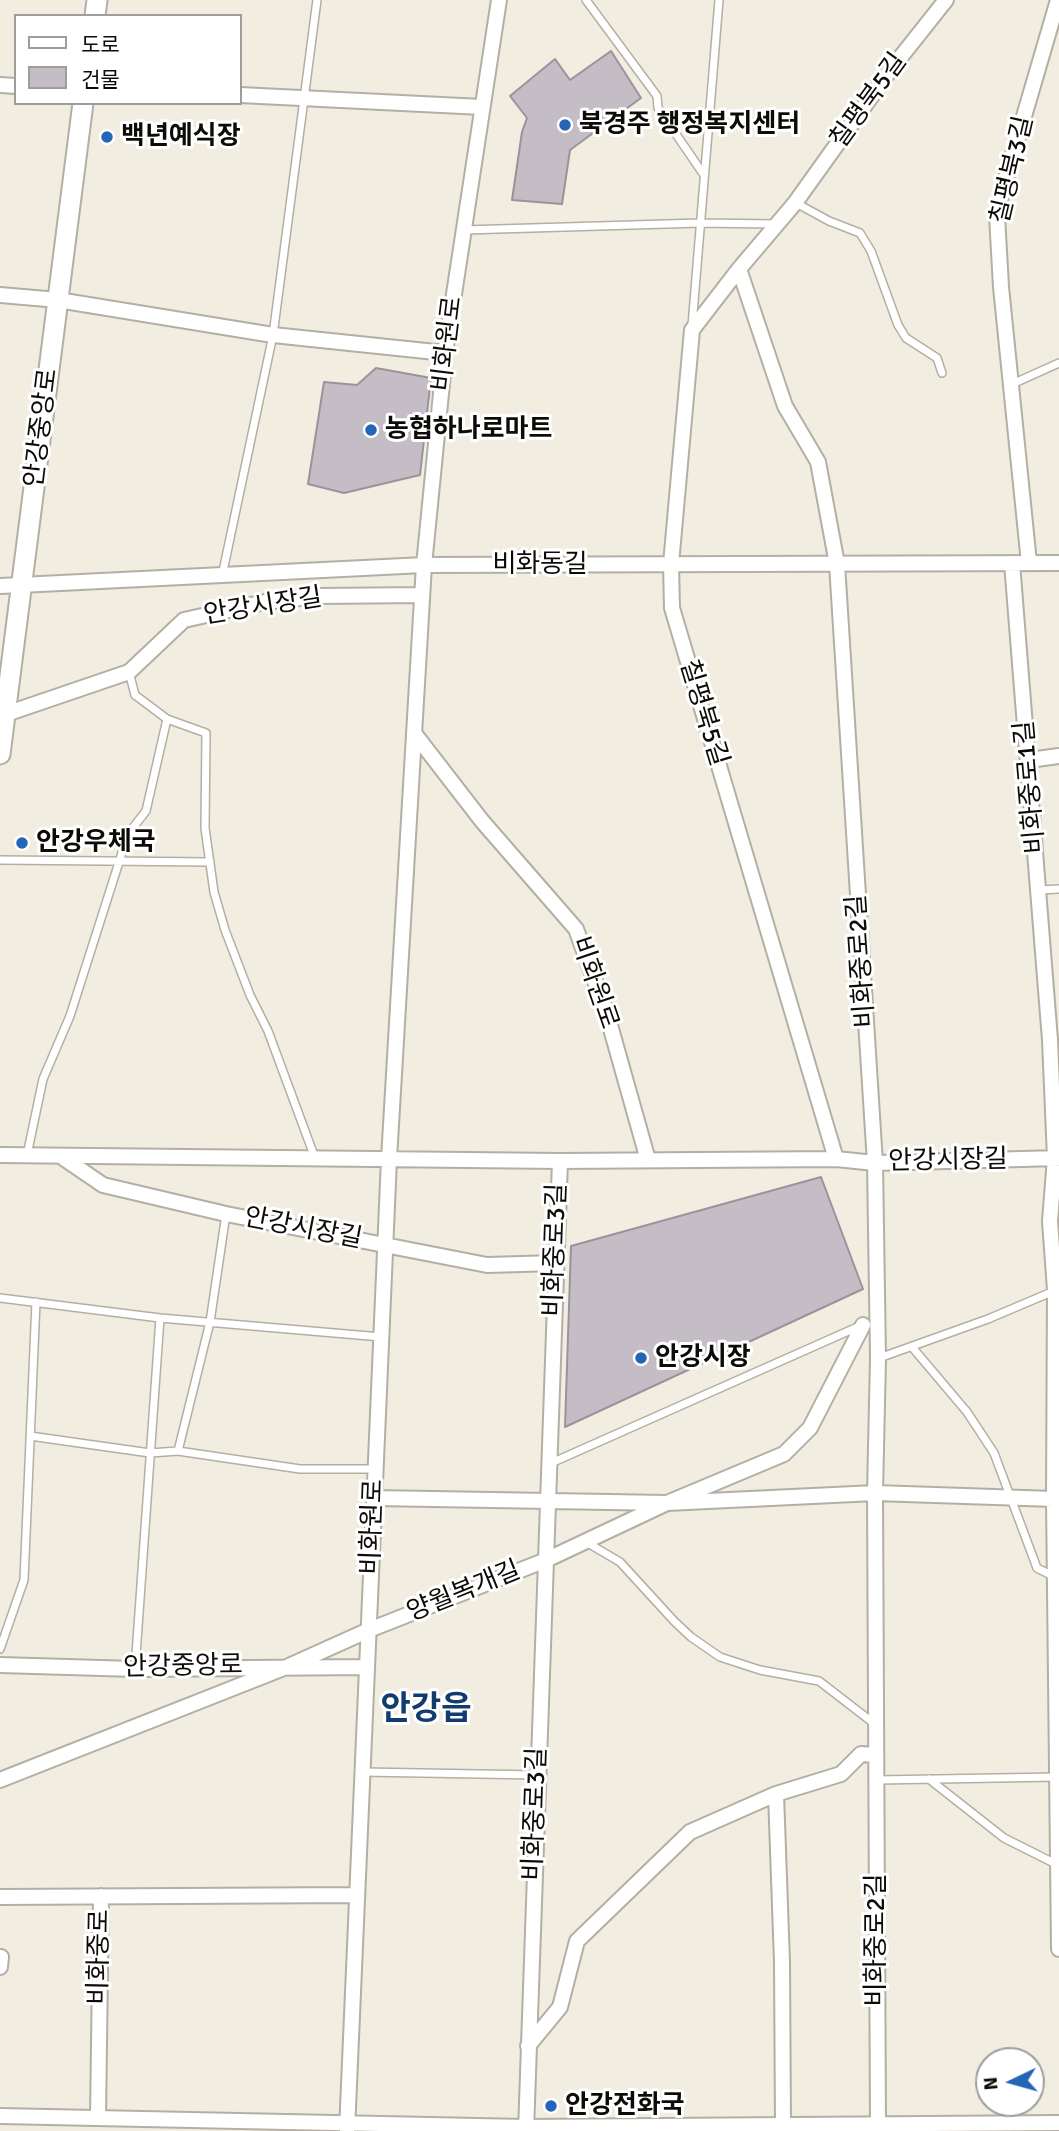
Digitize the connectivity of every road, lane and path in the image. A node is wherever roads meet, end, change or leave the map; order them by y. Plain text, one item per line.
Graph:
1 (317, 0) edge
2 (499, 0) edge
3 (586, 0) edge
4 (719, 0) edge
5 (946, 0) edge
6 (1058, 0) edge
7 (242, 95) edge
8 (306, 97) junction
9 (83, 105) edge
10 (482, 107) junction
11 (704, 176) junction
12 (795, 203) junction
13 (701, 223) junction
14 (777, 224) junction
15 (464, 230) junction
16 (739, 269) junction
17 (0, 295) edge
18 (58, 300) junction
19 (692, 330) junction
20 (273, 335) junction
21 (445, 353) junction
22 (1059, 363) edge
23 (942, 373) dead end
24 (1010, 385) junction
25 (1012, 563) junction
26 (1029, 563) junction
27 (1059, 563) edge
28 (671, 564) junction
29 (837, 564) junction
30 (424, 565) junction
31 (222, 576) junction
32 (0, 586) edge
33 (22, 586) junction
34 (422, 595) junction
35 (129, 672) junction
36 (3, 715) edge
37 (167, 719) junction
38 (414, 733) junction
39 (0, 754) edge
40 (1059, 756) edge
41 (1029, 760) junction
42 (121, 859) junction
43 (0, 860) edge
44 (210, 862) junction
45 (1059, 889) edge
46 (1039, 890) junction
47 (0, 1155) edge
48 (26, 1156) junction
49 (61, 1156) junction
50 (315, 1158) junction
51 (1057, 1158) edge
52 (389, 1159) junction
53 (836, 1159) junction
54 (648, 1160) junction
55 (560, 1161) junction
56 (875, 1163) junction
57 (226, 1214) junction
58 (1054, 1221) edge
59 (385, 1245) junction
60 (556, 1263) junction
61 (1055, 1290) junction
62 (0, 1298) edge
63 (36, 1303) junction
64 (876, 1317) junction
65 (160, 1318) junction
66 (210, 1322) junction
67 (863, 1325) junction
68 (381, 1337) junction
69 (912, 1347) junction
70 (878, 1358) junction
71 (30, 1436) junction
72 (178, 1451) junction
73 (150, 1453) junction
74 (549, 1464) junction
75 (375, 1469) junction
76 (875, 1493) junction
77 (374, 1498) junction
78 (1011, 1498) junction
79 (1057, 1499) edge
80 (548, 1500) junction
81 (667, 1503) junction
82 (585, 1542) junction
83 (545, 1560) junction
84 (1055, 1577) junction
85 (369, 1630) junction
86 (0, 1648) edge
87 (0, 1665) edge
88 (289, 1666) junction
89 (367, 1667) junction
90 (135, 1669) junction
91 (876, 1725) junction
92 (876, 1755) junction
93 (362, 1772) junction
94 (538, 1775) junction
95 (1058, 1777) edge
96 (928, 1779) junction
97 (0, 1780) edge
98 (876, 1780) junction
99 (776, 1794) junction
100 (1059, 1866) edge
101 (357, 1895) junction
102 (0, 1896) edge
103 (101, 1896) junction
104 (1059, 1949) edge
105 (528, 2046) junction
106 (0, 2116) edge
107 (98, 2118) junction
108 (1059, 2123) edge
109 (783, 2126) junction
110 (878, 2126) junction
111 (347, 2127) edge
112 (1002, 2127) edge
113 (526, 2129) edge

1 - 8 lane
2 - 10 street, 비화원로
3 - 11 lane
4 - 11 lane
5 - 12 street, 칠평북5길
6 - 24 street, 칠평북3길
7 - 8 street
8 - 10 street
8 - 20 lane
9 - 18 main road, 안강중앙로
10 - 15 street, 비화원로
11 - 13 lane
12 - 14 street, 칠평북5길
12 - 23 lane
13 - 14 lane
13 - 15 lane
13 - 19 lane
14 - 16 street, 칠평북5길
15 - 21 street, 비화원로
16 - 19 street, 칠평북5길
16 - 29 street
17 - 18 street
18 - 20 street
18 - 33 main road, 안강중앙로
19 - 28 street, 칠평북5길
20 - 21 street
20 - 31 lane
21 - 30 street, 비화원로
22 - 24 lane
24 - 26 street, 칠평북3길
25 - 26 street, 비화동길
25 - 29 street, 비화동길
25 - 41 street, 비화중로1길
26 - 27 street, 비화동길
28 - 29 street, 비화동길
28 - 30 street, 비화동길
28 - 53 street, 칠평북5길
29 - 56 street, 비화중로2길
30 - 31 street, 비화동길
30 - 34 street, 비화원로
31 - 33 street, 비화동길
32 - 33 street, 비화동길
33 - 36 main road, 안강중앙로
34 - 35 street, 안강시장길
34 - 38 street, 비화원로
35 - 36 street, 안강시장길
35 - 37 lane
36 - 39 main road, 안강중앙로
37 - 42 lane
37 - 44 lane
38 - 52 street, 비화원로
38 - 54 street, 비화원로
40 - 41 street
41 - 46 street, 비화중로1길
42 - 43 lane
42 - 44 lane
42 - 48 lane
44 - 50 lane
45 - 46 lane
46 - 51 street, 비화중로1길
47 - 48 street
48 - 49 street
49 - 50 street
49 - 57 street, 안강시장길
50 - 52 street
51 - 56 street, 안강시장길
51 - 58 street, 비화중로1길
52 - 55 street
52 - 59 street, 비화원로
53 - 54 street
53 - 56 street, 안강시장길
54 - 55 street
55 - 60 street, 비화중로3길
56 - 64 street, 비화중로2길
57 - 59 street, 안강시장길
57 - 66 lane
58 - 61 street, 비화중로1길
59 - 60 street, 안강시장길
59 - 68 street, 비화원로
60 - 74 street, 비화중로3길
61 - 69 lane
61 - 79 street, 비화중로1길
62 - 63 lane
63 - 65 lane
63 - 71 lane
64 - 67 lane
64 - 70 street, 비화중로2길
65 - 66 lane
65 - 73 lane
66 - 68 lane
66 - 72 lane
67 - 74 lane
67 - 81 street, 양월복개길
68 - 75 street, 비화원로
69 - 70 lane
69 - 78 lane
70 - 76 street, 비화중로2길
71 - 73 lane
71 - 86 lane
72 - 73 lane
72 - 75 lane
73 - 90 lane
74 - 80 street, 비화중로3길
75 - 77 street, 비화원로
76 - 78 street
76 - 81 street
76 - 91 street, 비화중로2길
77 - 80 street
77 - 85 street, 비화원로
78 - 79 street
78 - 84 lane
79 - 84 street, 비화중로1길
80 - 81 street
80 - 83 street, 비화중로3길
81 - 82 street, 양월복개길
82 - 83 street, 양월복개길
82 - 91 lane
83 - 85 street, 양월복개길
83 - 94 street, 비화중로3길
84 - 95 street, 비화중로1길
85 - 88 street, 양월복개길
85 - 89 street, 비화원로
87 - 90 street, 안강중앙로
88 - 89 street, 안강중앙로
88 - 90 street, 안강중앙로
88 - 97 street, 양월복개길
89 - 93 street, 비화원로
91 - 92 street, 비화중로2길
92 - 98 street, 비화중로2길
92 - 99 street
93 - 94 lane
93 - 101 street, 비화원로
94 - 105 street, 비화중로3길
95 - 96 lane
95 - 100 street, 비화중로1길
96 - 98 lane
96 - 100 lane
98 - 110 street, 비화중로2길
99 - 105 street
99 - 109 street
100 - 104 street, 비화중로1길
101 - 103 street
101 - 111 street, 비화원로
102 - 103 street, 비화중로
103 - 107 street, 비화중로
105 - 113 street, 비화중로3길
106 - 107 street
107 - 111 street
108 - 112 street
109 - 110 street
109 - 113 street
110 - 112 street
111 - 113 street

